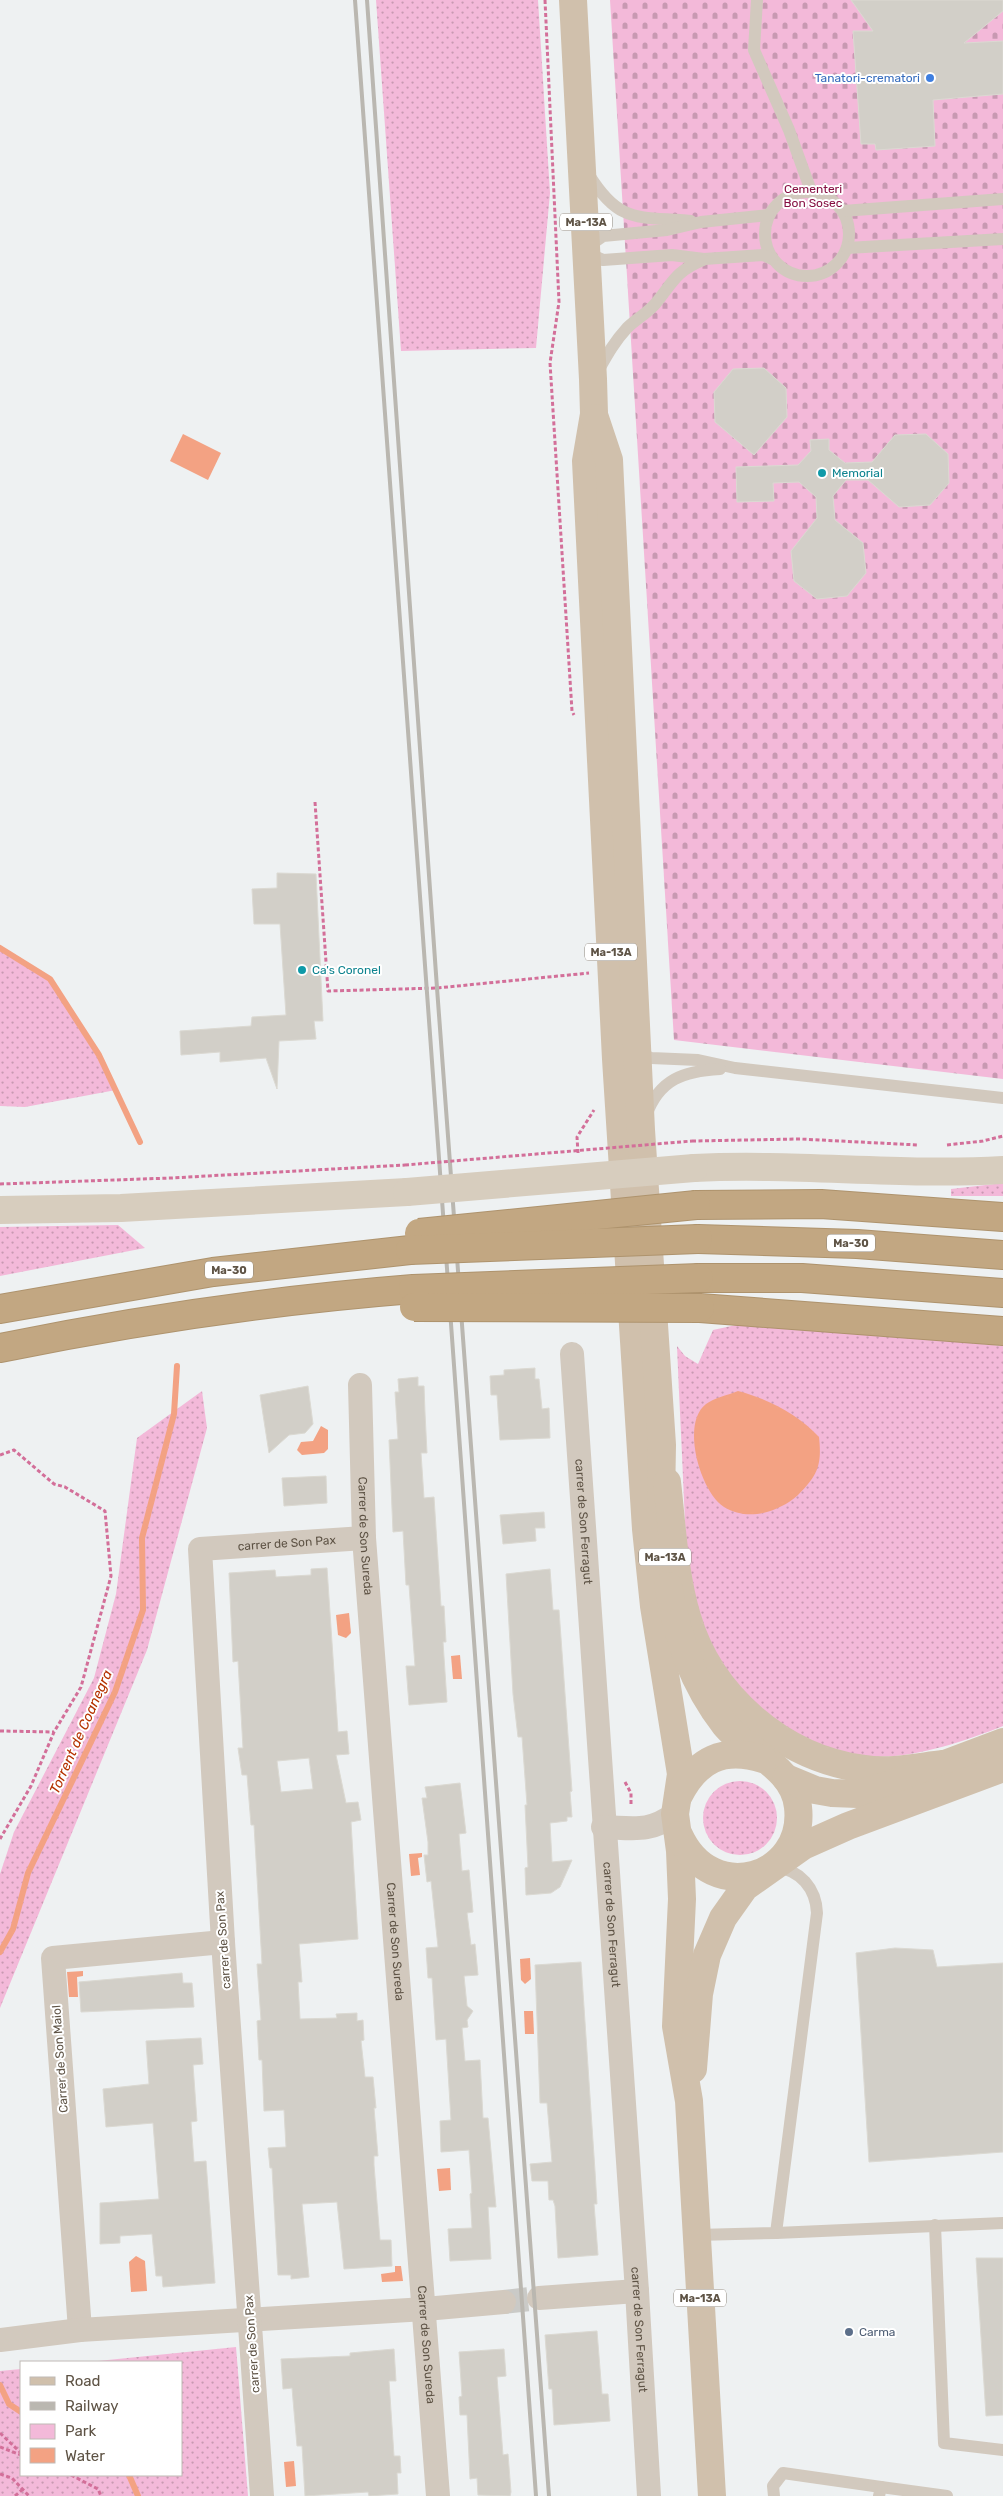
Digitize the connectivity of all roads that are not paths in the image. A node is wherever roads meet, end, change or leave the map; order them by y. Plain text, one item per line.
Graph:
1 (573, 0) edge
2 (757, 0) edge
3 (582, 164) junction
4 (811, 191) junction
5 (1003, 199) edge
6 (842, 211) junction
7 (768, 215) junction
8 (701, 222) junction
9 (1003, 239) edge
10 (847, 248) junction
11 (588, 250) junction
12 (772, 259) junction
13 (704, 260) junction
14 (593, 379) junction
15 (594, 414) junction
16 (638, 1047) junction
17 (735, 1068) junction
18 (1003, 1098) edge
19 (641, 1130) junction
20 (1003, 1158) edge
21 (1003, 1170) edge
22 (955, 1171) junction
23 (0, 1210) edge
24 (1000, 1216) edge
25 (410, 1242) junction
26 (1003, 1255) edge
27 (1003, 1293) edge
28 (413, 1298) junction
29 (0, 1309) edge
30 (1003, 1331) edge
31 (0, 1348) edge
32 (572, 1354) dead end
33 (360, 1385) dead end
34 (662, 1445) junction
35 (364, 1538) junction
36 (1003, 1742) edge
37 (764, 1759) junction
38 (943, 1764) junction
39 (1003, 1768) edge
40 (786, 1778) junction
41 (676, 1814) junction
42 (603, 1827) junction
43 (773, 1866) junction
44 (223, 1942) junction
45 (689, 2100) junction
46 (1003, 2223) edge
47 (934, 2225) junction
48 (776, 2233) junction
49 (697, 2235) junction
50 (637, 2291) junction
51 (539, 2298) tunnel mouth
52 (504, 2302) tunnel mouth
53 (425, 2310) junction
54 (251, 2320) junction
55 (80, 2330) junction
56 (9, 2340) edge
57 (1003, 2450) edge
58 (880, 2492) edge
59 (262, 2496) edge
60 (438, 2496) edge
61 (649, 2496) edge
62 (712, 2496) edge
63 (774, 2496) edge
64 (947, 2496) edge

1 - 3 main road, Ma-13A
2 - 4 lane
3 - 8 lane
3 - 11 main road, Ma-13A
4 - 6 lane
4 - 7 lane
5 - 6 lane
6 - 10 lane
7 - 8 lane
7 - 12 lane
8 - 11 lane
9 - 10 lane
10 - 12 lane
11 - 13 lane
11 - 14 main road, Ma-13A
12 - 13 lane
13 - 14 lane
14 - 15 main road, Ma-13A
15 - 16 main road, Ma-13A
15 - 41 main road, Ma-13A
16 - 17 lane
16 - 19 main road, Ma-13A
17 - 18 lane
17 - 19 lane
19 - 34 main road, Ma-13A
20 - 22 street
21 - 22 street
22 - 23 street, bridge
24 - 25 highway, bridge
25 - 26 highway, Ma-30, bridge
25 - 29 highway, Ma-30
27 - 28 highway, bridge
28 - 30 highway, bridge
28 - 31 highway
32 - 42 street, carrer de Son Ferragut
33 - 35 street, Carrer de Son Sureda
34 - 37 main road, Ma-13A
34 - 38 main road
35 - 44 street, carrer de Son Pax
35 - 53 street, Carrer de Son Sureda
36 - 38 main road
37 - 40 main road, Ma-13A
37 - 41 main road, Ma-13A
38 - 40 main road
39 - 43 main road
40 - 43 main road, Ma-13A
41 - 42 street
41 - 43 main road, Ma-13A
41 - 45 main road, Ma-13A
42 - 50 street, carrer de Son Ferragut
43 - 45 main road, Ma-13A
43 - 48 lane
44 - 54 street, carrer de Son Pax
44 - 55 street, Carrer de Son Maiol
45 - 49 main road, Ma-13A
46 - 47 lane
47 - 48 lane
47 - 57 lane
48 - 49 lane
49 - 62 main road, Ma-13A
50 - 51 street
50 - 61 street, carrer de Son Ferragut
52 - 53 street
53 - 54 street
53 - 60 street, Carrer de Son Sureda
54 - 55 street
54 - 59 street, carrer de Son Pax
55 - 56 street
58 - 63 lane
58 - 64 lane

